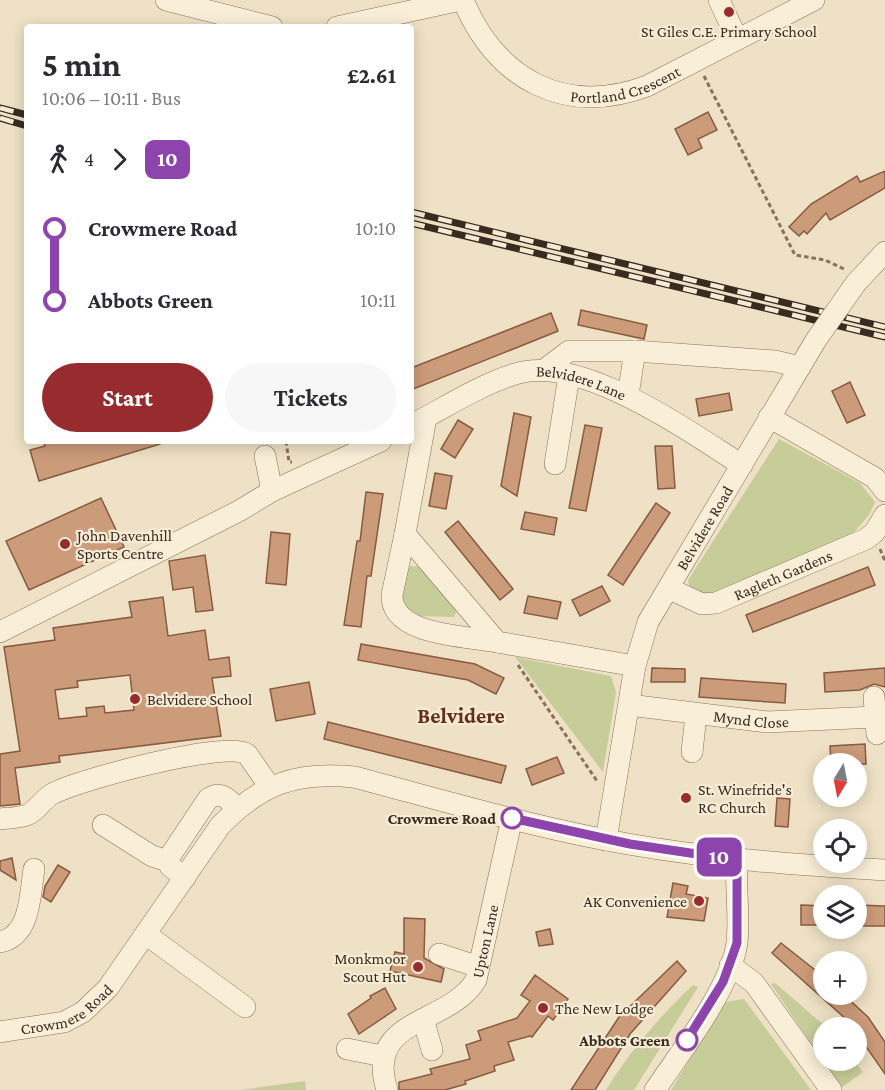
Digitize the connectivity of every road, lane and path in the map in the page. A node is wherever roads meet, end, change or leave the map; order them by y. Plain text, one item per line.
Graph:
1 (166, 0) edge
2 (462, 0) edge
3 (719, 0) edge
4 (814, 0) edge
5 (260, 24) edge
6 (351, 24) edge
7 (737, 39) junction
8 (696, 61) junction
9 (885, 252) edge
10 (859, 280) junction
11 (635, 351) junction
12 (800, 367) junction
13 (544, 370) junction
14 (569, 376) junction
15 (628, 395) junction
16 (769, 417) junction
17 (418, 422) edge
18 (374, 444) edge
19 (265, 456) dead end
20 (555, 464) dead end
21 (742, 465) junction
22 (272, 491) junction
23 (885, 491) edge
24 (885, 515) edge
25 (405, 534) junction
26 (669, 589) junction
27 (0, 632) edge
28 (505, 643) junction
29 (635, 666) junction
30 (629, 705) junction
31 (696, 715) junction
32 (875, 716) dead end
33 (692, 753) dead end
34 (270, 787) junction
35 (615, 788) junction
36 (237, 808) junction
37 (512, 818) junction
38 (0, 819) edge
39 (103, 825) dead end
40 (606, 840) junction
41 (737, 860) junction
42 (168, 861) junction
43 (34, 869) dead end
44 (885, 870) edge
45 (185, 878) junction
46 (147, 935) junction
47 (0, 942) edge
48 (439, 954) dead end
49 (730, 965) junction
50 (479, 967) junction
51 (245, 1007) dead end
52 (423, 1019) junction
53 (0, 1032) edge
54 (347, 1049) dead end
55 (432, 1050) dead end
56 (383, 1056) junction
57 (387, 1090) edge
58 (655, 1090) edge
59 (831, 1090) edge

1 - 5 street
2 - 6 street
2 - 8 street, Portland Crescent
3 - 7 street
4 - 7 street, Portland Crescent
7 - 8 street, Portland Crescent
8 - 10 path
9 - 10 street, Belvidere Road
10 - 12 street, Belvidere Road, bridge
11 - 12 street
11 - 13 street
11 - 15 street
12 - 16 street, Belvidere Road
13 - 14 street, Belvidere Lane
13 - 17 street, Belvidere Lane
14 - 15 street, Belvidere Lane
14 - 20 street
15 - 21 street, Belvidere Lane
16 - 21 street, Belvidere Road
16 - 23 street
17 - 25 street
18 - 22 street
19 - 22 street
21 - 26 street, Belvidere Road
22 - 27 street
24 - 26 street, Ragleth Gardens
25 - 28 street
25 - 28 street
26 - 29 street, Belvidere Road
28 - 29 street
28 - 35 path
29 - 30 street, Belvidere Road
30 - 31 street, Mynd Close
30 - 35 street, Belvidere Road
31 - 32 street, Mynd Close
31 - 33 street
34 - 36 street, Crowmere Road
34 - 37 street, Crowmere Road
34 - 38 street
35 - 40 street, Belvidere Road
36 - 42 street
36 - 45 street, Crowmere Road
37 - 40 street, Crowmere Road
37 - 50 street, Upton Lane
39 - 42 street
40 - 41 street, Crowmere Road
41 - 44 street, Crowmere Road
41 - 49 street
42 - 45 street
43 - 47 street
45 - 46 street, Crowmere Road
46 - 51 street
46 - 53 street, Crowmere Road
48 - 50 street
49 - 58 street
49 - 59 street
50 - 52 street, Upton Lane
52 - 55 street
52 - 56 street, Upton Lane
54 - 56 street
56 - 57 street

